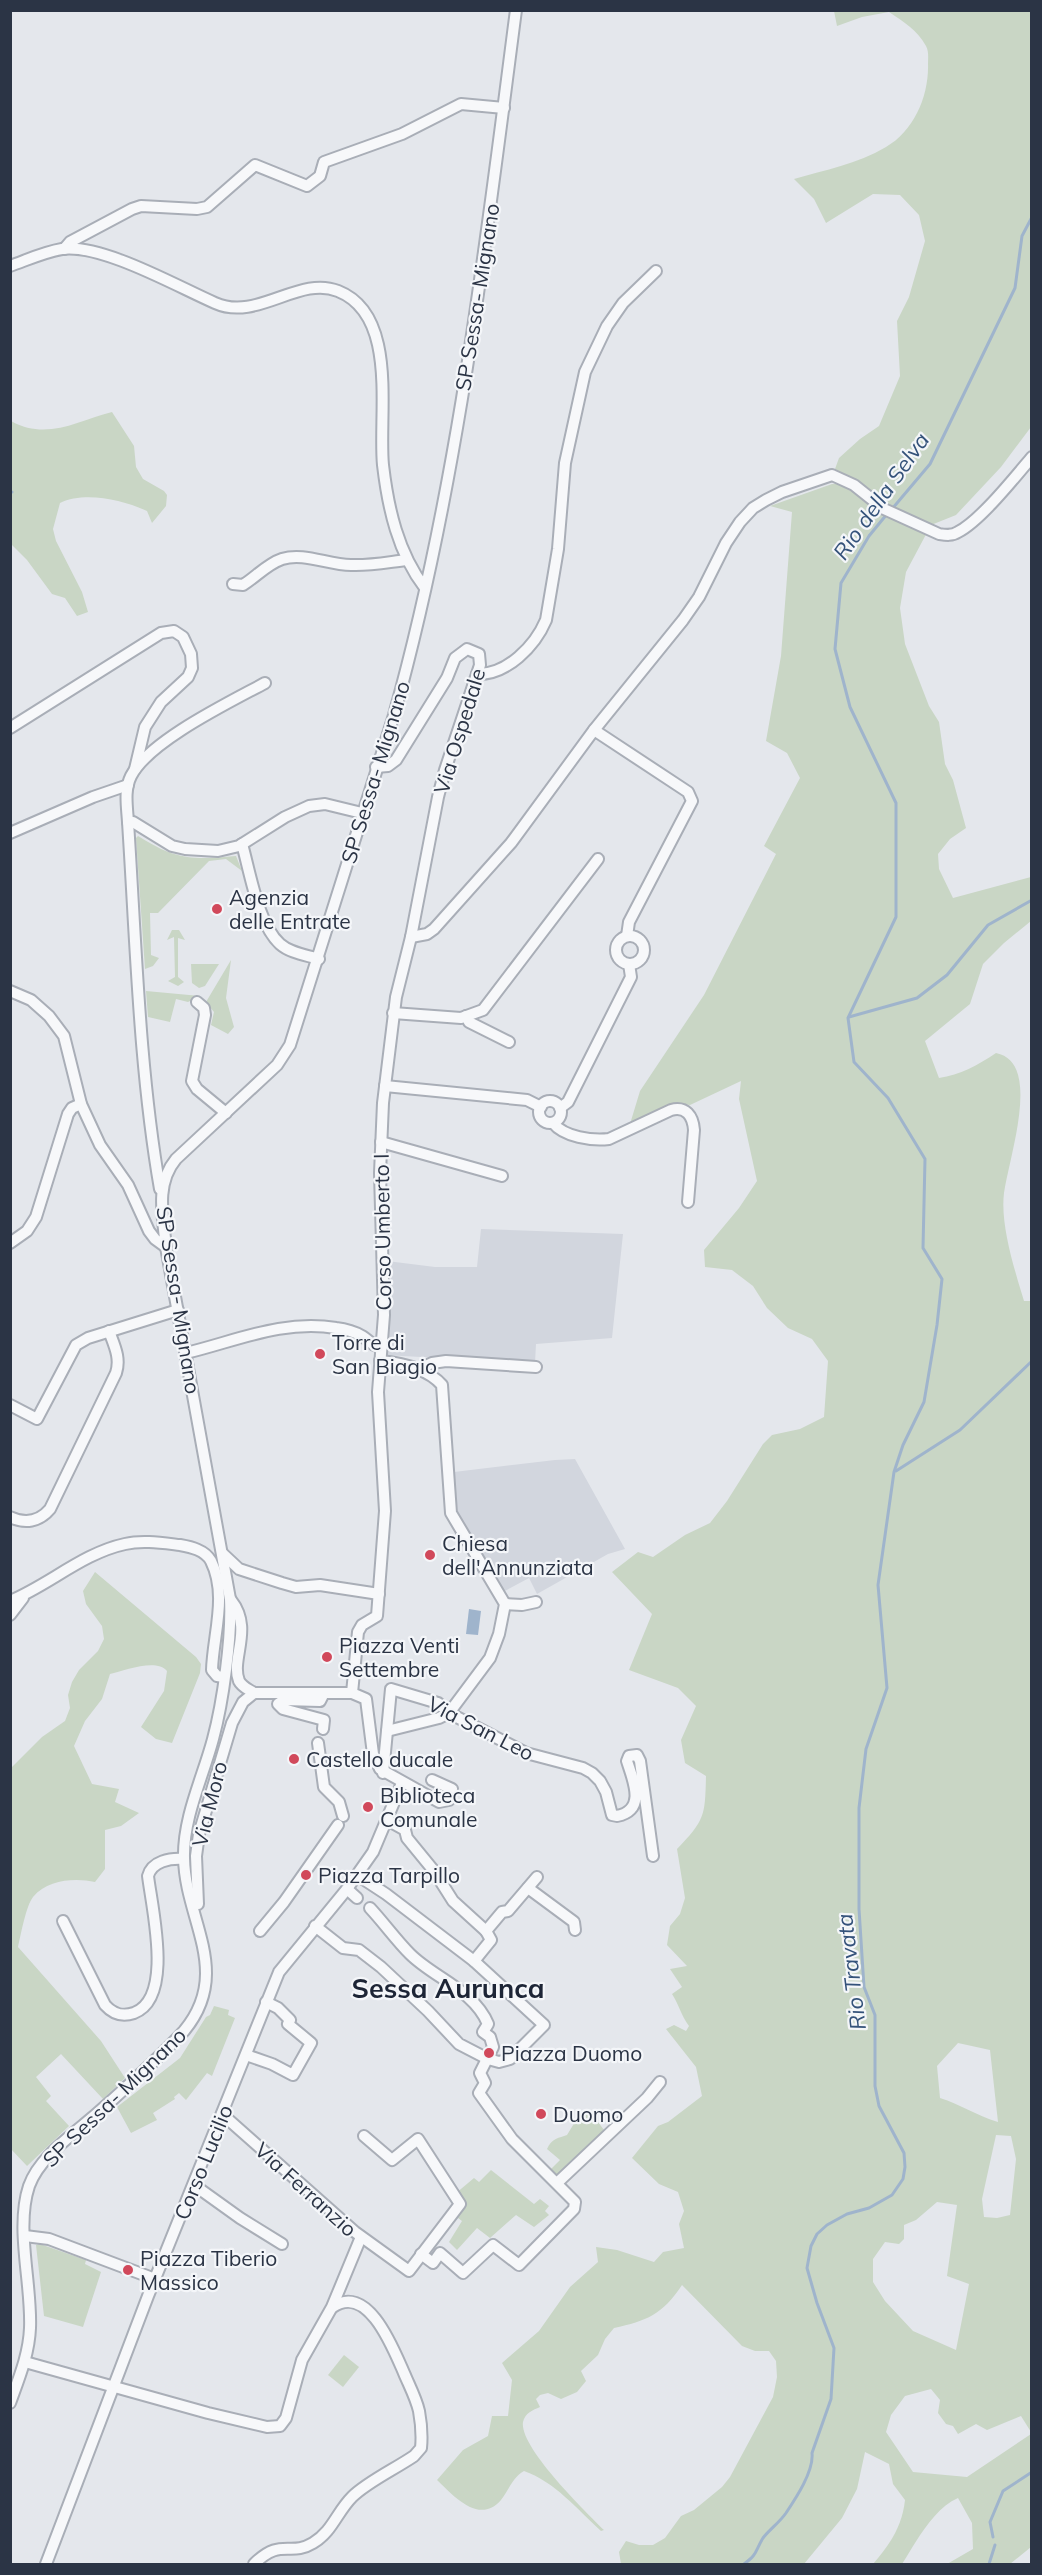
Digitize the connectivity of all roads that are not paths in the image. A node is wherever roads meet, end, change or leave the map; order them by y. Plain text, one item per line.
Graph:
1 (516, 10) edge
2 (504, 108) junction
3 (64, 249) junction
4 (10, 266) edge
5 (656, 272) dead end
6 (1032, 457) edge
7 (407, 560) junction
8 (233, 584) dead end
9 (425, 588) junction
10 (477, 674) junction
11 (265, 683) dead end
12 (10, 728) edge
13 (594, 730) junction
14 (376, 767) junction
15 (135, 769) junction
16 (128, 785) junction
17 (362, 813) junction
18 (128, 822) junction
19 (10, 833) edge
20 (242, 844) junction
21 (598, 859) dead end
22 (627, 936) junction
23 (411, 938) junction
24 (318, 959) junction
25 (629, 964) junction
26 (13, 995) edge
27 (197, 1002) dead end
28 (393, 1013) junction
29 (466, 1016) junction
30 (509, 1042) dead end
31 (385, 1086) junction
32 (81, 1104) junction
33 (541, 1107) junction
34 (560, 1108) junction
35 (226, 1113) junction
36 (553, 1123) junction
37 (381, 1142) junction
38 (502, 1176) dead end
39 (162, 1199) junction
40 (688, 1202) dead end
41 (10, 1243) edge
42 (166, 1247) junction
43 (178, 1310) junction
44 (109, 1331) junction
45 (382, 1347) junction
46 (186, 1353) junction
47 (380, 1361) junction
48 (536, 1367) dead end
49 (419, 1369) junction
50 (10, 1405) edge
51 (10, 1517) edge
52 (221, 1551) junction
53 (378, 1594) junction
54 (25, 1595) junction
55 (230, 1599) junction
56 (10, 1601) edge
57 (536, 1602) dead end
58 (505, 1604) junction
59 (10, 1615) edge
60 (224, 1677) junction
61 (254, 1692) junction
62 (324, 1693) junction
63 (352, 1693) junction
64 (449, 1713) junction
65 (323, 1729) dead end
66 (387, 1731) junction
67 (318, 1743) dead end
68 (383, 1773) junction
69 (432, 1779) dead end
70 (402, 1783) junction
71 (387, 1820) junction
72 (652, 1856) dead end
73 (184, 1859) junction
74 (357, 1875) junction
75 (537, 1877) dead end
76 (528, 1888) junction
77 (347, 1889) junction
78 (357, 1898) dead end
79 (370, 1908) dead end
80 (63, 1921) dead end
81 (199, 1925) junction
82 (315, 1926) junction
83 (575, 1930) dead end
84 (260, 1931) dead end
85 (486, 1931) junction
86 (474, 1960) junction
87 (266, 2002) junction
88 (246, 2055) junction
89 (488, 2059) junction
90 (660, 2082) dead end
91 (222, 2114) junction
92 (364, 2136) dead end
93 (557, 2182) junction
94 (194, 2185) junction
95 (25, 2236) junction
96 (361, 2237) junction
97 (282, 2244) dead end
98 (421, 2254) junction
99 (155, 2278) junction
100 (332, 2307) junction
101 (25, 2362) junction
102 (113, 2387) junction
103 (10, 2403) edge
104 (46, 2565) edge
105 (254, 2565) edge

1 - 2 street, SP Sessa- Mignano
2 - 3 street
2 - 9 street, SP Sessa- Mignano
3 - 4 street
3 - 7 street
5 - 10 street
6 - 13 street
7 - 8 street
7 - 9 street
9 - 14 street, SP Sessa- Mignano
10 - 14 street, Via Ospedale
10 - 23 street, Via Ospedale
11 - 15 street
12 - 15 street
13 - 22 street
13 - 23 street
14 - 17 street, SP Sessa- Mignano
15 - 16 street
16 - 18 street
16 - 19 street
17 - 20 street
17 - 24 street, SP Sessa- Mignano
18 - 20 street
18 - 39 street
20 - 24 street
21 - 29 street
22 - 25 street
22 - 25 street
23 - 28 street, Corso Umberto I
24 - 35 street, SP Sessa- Mignano
25 - 34 street
26 - 32 street
27 - 35 street
28 - 29 street
28 - 31 street, Corso Umberto I
29 - 30 street
31 - 33 street
31 - 37 street, Corso Umberto I
32 - 41 street
32 - 42 street
33 - 34 street
33 - 36 street
34 - 36 street
35 - 39 street, SP Sessa- Mignano
36 - 40 street
37 - 38 street
37 - 45 street, Corso Umberto I
39 - 42 street, SP Sessa- Mignano
42 - 43 street, SP Sessa- Mignano
43 - 44 street
43 - 46 street, SP Sessa- Mignano
44 - 50 street
44 - 51 street
45 - 46 street
45 - 47 street, Corso Umberto I
46 - 52 street, SP Sessa- Mignano
47 - 49 street
47 - 53 street, Corso Umberto I
48 - 49 street
49 - 58 street
52 - 53 street
52 - 55 street, SP Sessa- Mignano
53 - 63 street, Corso Umberto I
54 - 56 street
54 - 59 street
54 - 60 street
55 - 60 street, SP Sessa- Mignano
55 - 61 street
57 - 58 street
58 - 64 street
60 - 73 street, SP Sessa- Mignano
61 - 62 street
61 - 81 street, Via Moro
62 - 63 street
62 - 65 street
63 - 68 street
64 - 66 street
64 - 66 street, Via San Leo
64 - 72 street, Via San Leo
66 - 68 street
67 - 84 street
68 - 70 street
69 - 70 street
70 - 71 street, Corso Lucilio
71 - 74 street, Corso Lucilio
71 - 85 street
73 - 80 street
73 - 81 street, SP Sessa- Mignano
74 - 77 street, Corso Lucilio
74 - 86 street
75 - 76 street
76 - 83 street
76 - 85 street
77 - 78 street
77 - 82 street, Corso Lucilio
79 - 89 street
81 - 95 street, SP Sessa- Mignano
82 - 87 street, Corso Lucilio
82 - 89 street
85 - 86 street
86 - 89 street
87 - 88 street, Corso Lucilio
87 - 88 street
88 - 91 street, Corso Lucilio
89 - 93 street
90 - 93 street
91 - 94 street, Corso Lucilio
91 - 96 street, Via Ferranzio
92 - 98 street
93 - 98 street
94 - 97 street
94 - 99 street, Corso Lucilio
95 - 99 street
95 - 101 street, SP Sessa- Mignano
96 - 98 street
96 - 100 street, Via Ferranzio
99 - 102 street, Corso Lucilio
100 - 102 street, Via Ferranzio
100 - 105 street
101 - 102 street
101 - 103 street, SP Sessa- Mignano
102 - 104 street, Corso Lucilio

